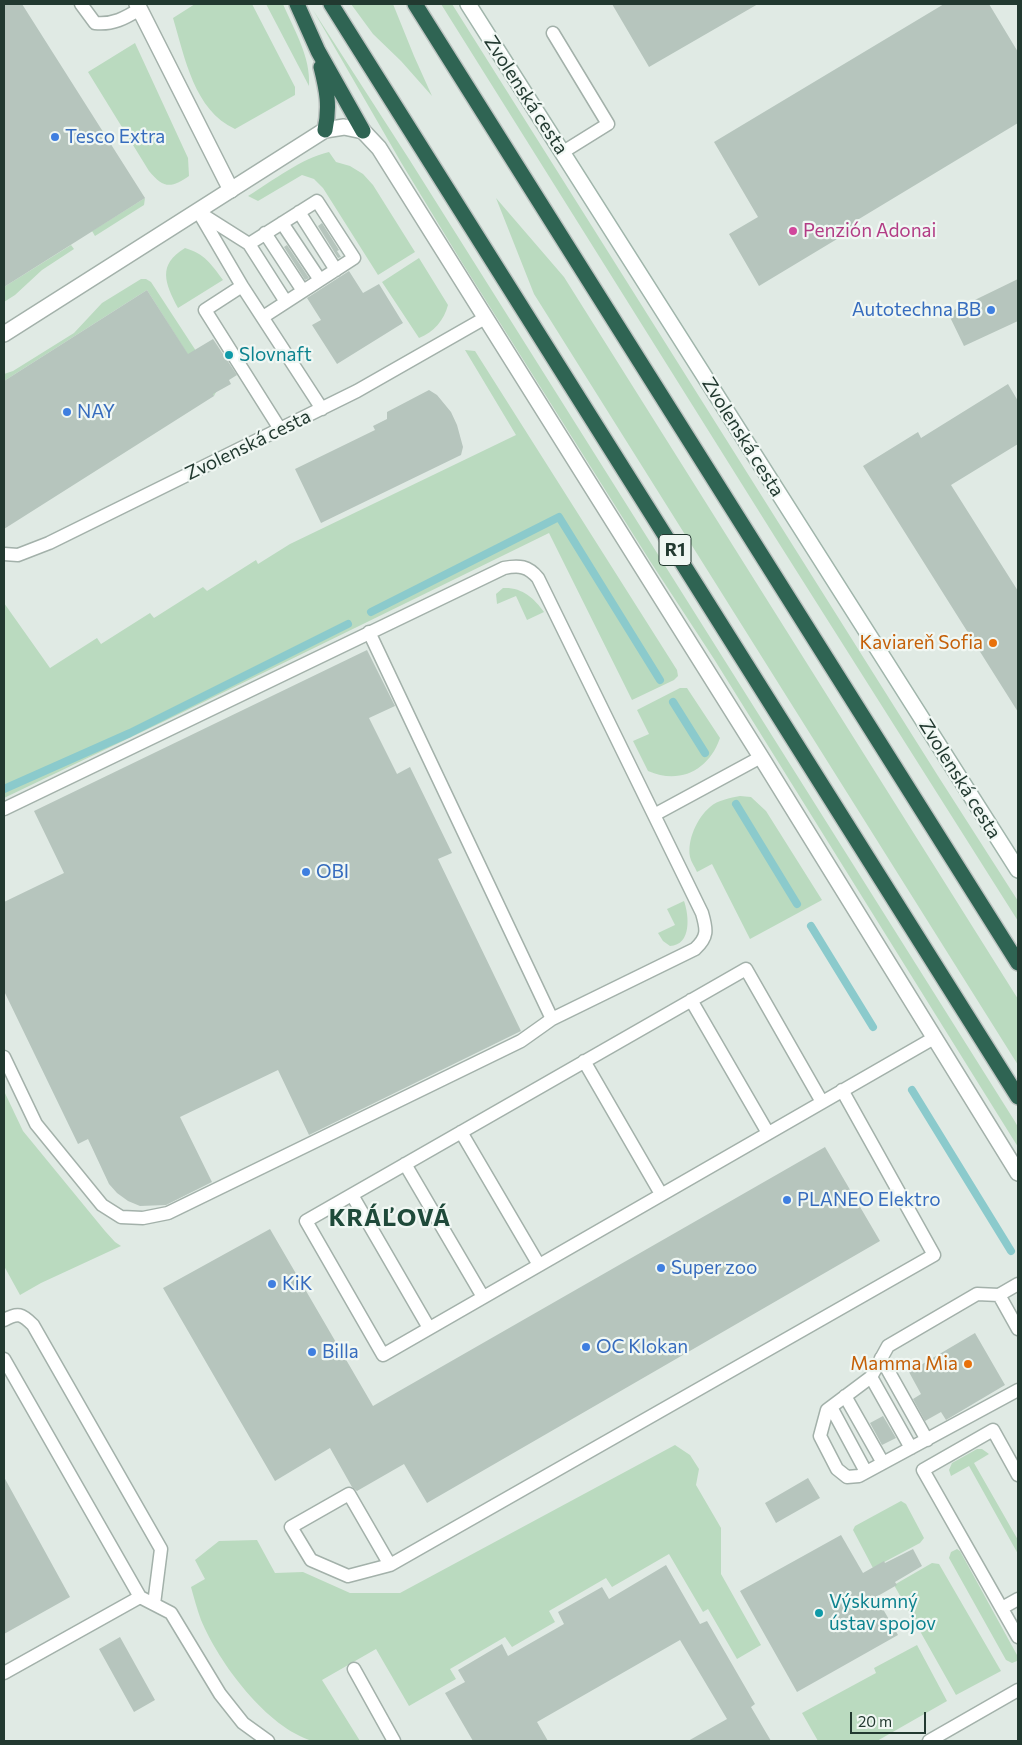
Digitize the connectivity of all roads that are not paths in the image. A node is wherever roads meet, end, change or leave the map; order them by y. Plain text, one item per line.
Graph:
1 (81, 4) edge
2 (297, 4) edge
3 (331, 4) edge
4 (415, 4) edge
5 (468, 4) edge
6 (139, 7) edge
7 (553, 33) dead end
8 (318, 50) junction
9 (325, 130) junction
10 (363, 131) junction
11 (563, 152) junction
12 (232, 190) junction
13 (198, 211) junction
14 (299, 212) junction
15 (282, 223) junction
16 (265, 233) junction
17 (249, 244) junction
18 (336, 270) junction
19 (320, 280) junction
20 (242, 286) junction
21 (303, 292) junction
22 (286, 302) junction
23 (263, 317) junction
24 (485, 318) junction
25 (4, 334) edge
26 (322, 409) junction
27 (280, 429) junction
28 (4, 554) edge
29 (370, 632) junction
30 (761, 757) junction
31 (4, 809) edge
32 (654, 815) junction
33 (1018, 870) edge
34 (1018, 963) edge
35 (691, 1000) junction
36 (552, 1018) junction
37 (934, 1038) junction
38 (4, 1057) edge
39 (584, 1061) junction
40 (842, 1090) junction
41 (1018, 1097) edge
42 (822, 1102) junction
43 (460, 1132) junction
44 (768, 1133) junction
45 (405, 1164) junction
46 (1018, 1173) edge
47 (352, 1194) junction
48 (661, 1194) junction
49 (539, 1265) junction
50 (1018, 1284) edge
51 (998, 1295) junction
52 (483, 1297) junction
53 (4, 1320) edge
54 (429, 1328) junction
55 (1018, 1329) edge
56 (881, 1358) junction
57 (4, 1359) edge
58 (871, 1377) junction
59 (1016, 1391) edge
60 (845, 1396) junction
61 (831, 1407) junction
62 (982, 1410) junction
63 (993, 1430) junction
64 (927, 1440) junction
65 (911, 1448) junction
66 (883, 1463) junction
67 (866, 1472) junction
68 (1018, 1475) edge
69 (390, 1564) junction
70 (140, 1597) junction
71 (1018, 1599) edge
72 (154, 1604) junction
73 (1002, 1608) junction
74 (1018, 1637) edge
75 (354, 1669) dead end
76 (4, 1673) edge
77 (1018, 1690) edge
78 (268, 1741) edge
79 (394, 1741) edge
80 (929, 1741) edge

1 - 6 lane
2 - 8 highway
3 - 41 highway, R1
4 - 34 highway
5 - 11 street, Zvolenská cesta
6 - 12 street
7 - 11 lane
8 - 9 highway
8 - 10 highway
9 - 10 street
9 - 12 street
10 - 24 street
11 - 33 street, Zvolenská cesta
12 - 13 street
13 - 17 lane
13 - 20 lane
13 - 25 street
14 - 15 lane
14 - 18 lane
14 - 18 lane
15 - 16 lane
15 - 19 lane
16 - 17 lane
16 - 21 lane
17 - 22 lane
18 - 19 lane
19 - 21 lane
20 - 23 lane
20 - 27 lane
21 - 22 lane
22 - 23 lane
23 - 26 lane
24 - 26 lane, Zvolenská cesta
24 - 30 street
26 - 27 lane, Zvolenská cesta
27 - 28 lane, Zvolenská cesta
29 - 31 lane
29 - 32 lane
29 - 36 lane
30 - 32 lane
30 - 37 street
32 - 36 lane
35 - 39 lane
35 - 42 lane
35 - 44 lane
36 - 38 lane
37 - 40 lane
37 - 46 street
39 - 43 lane
39 - 48 lane
40 - 42 lane
40 - 69 lane
42 - 44 lane
43 - 45 lane
43 - 49 lane
44 - 48 lane
45 - 47 lane
45 - 52 lane
47 - 54 lane
47 - 54 lane
48 - 49 lane
49 - 52 lane
50 - 51 lane
51 - 55 lane
51 - 56 lane
52 - 54 lane
53 - 72 lane
56 - 58 lane
56 - 64 lane
57 - 70 lane
58 - 60 lane
58 - 65 lane
59 - 62 lane
60 - 61 lane
60 - 66 lane
61 - 67 lane
61 - 67 lane
62 - 63 lane
62 - 64 lane
63 - 68 lane
63 - 73 lane
64 - 65 lane
65 - 66 lane
66 - 67 lane
69 - 69 lane
70 - 72 lane
70 - 76 lane
71 - 73 lane
72 - 78 lane
73 - 74 lane
75 - 79 lane
77 - 80 lane

